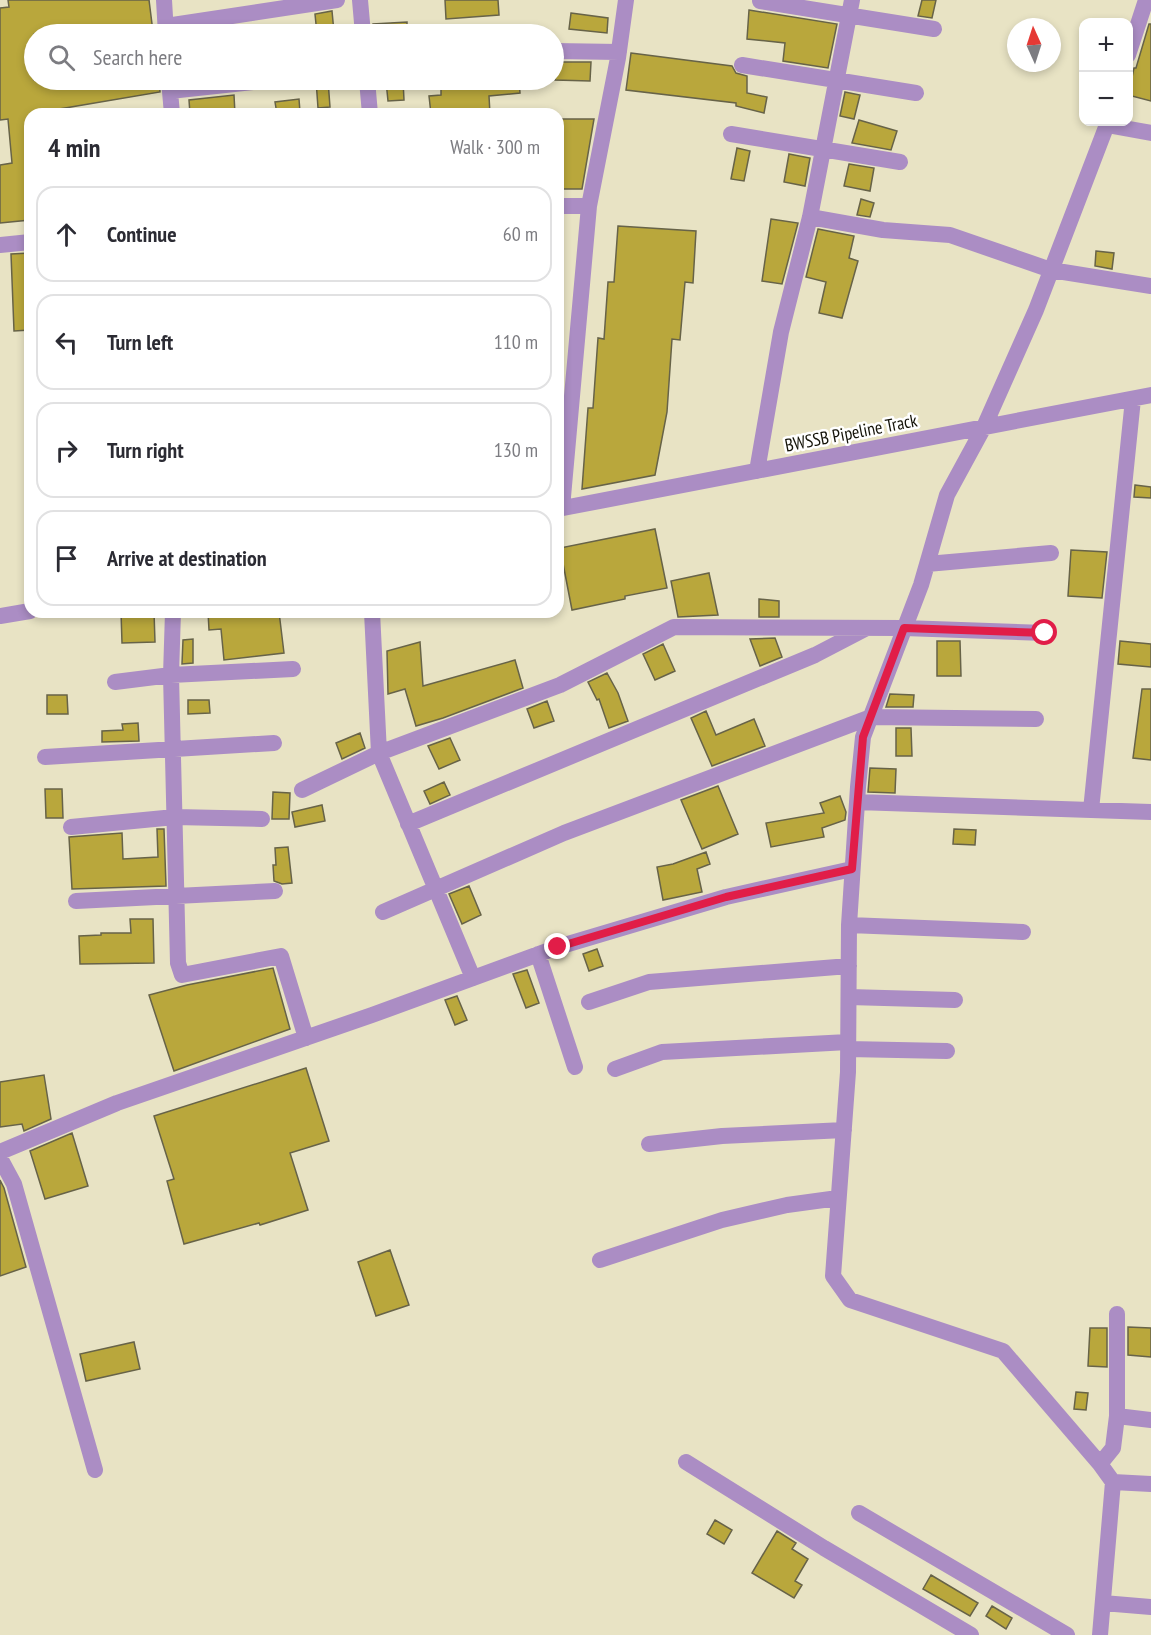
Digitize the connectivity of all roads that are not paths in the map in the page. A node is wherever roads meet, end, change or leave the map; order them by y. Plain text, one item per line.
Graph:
1 (164, 0) edge
2 (337, 0) edge
3 (360, 0) edge
4 (626, 0) edge
5 (1146, 0) edge
6 (760, 1) edge
7 (850, 7) edge
8 (166, 24) edge
9 (200, 24) edge
10 (362, 24) edge
11 (934, 29) dead end
12 (1133, 40) edge
13 (564, 51) edge
14 (618, 52) junction
15 (742, 66) dead end
16 (837, 80) junction
17 (170, 90) edge
18 (368, 90) edge
19 (916, 93) dead end
20 (171, 108) edge
21 (369, 108) edge
22 (1106, 126) edge
23 (1120, 126) edge
24 (1151, 133) edge
25 (730, 134) dead end
26 (823, 150) junction
27 (900, 162) dead end
28 (564, 206) edge
29 (589, 206) junction
30 (810, 217) junction
31 (24, 243) edge
32 (0, 245) edge
33 (1051, 270) junction
34 (1151, 286) edge
35 (1151, 395) edge
36 (1133, 399) junction
37 (984, 428) junction
38 (564, 467) edge
39 (756, 471) junction
40 (564, 508) edge
41 (1051, 553) dead end
42 (927, 564) junction
43 (24, 612) edge
44 (0, 616) edge
45 (173, 618) edge
46 (372, 618) edge
47 (867, 628) junction
48 (904, 628) junction
49 (1045, 633) dead end
50 (293, 669) dead end
51 (171, 675) junction
52 (115, 682) dead end
53 (871, 717) junction
54 (1036, 719) dead end
55 (274, 742) dead end
56 (173, 749) junction
57 (379, 753) junction
58 (45, 757) dead end
59 (302, 790) dead end
60 (857, 802) junction
61 (1091, 810) junction
62 (1151, 812) edge
63 (175, 817) junction
64 (262, 819) dead end
65 (408, 824) junction
66 (71, 827) dead end
67 (852, 869) junction
68 (436, 889) junction
69 (275, 891) dead end
70 (177, 897) junction
71 (76, 901) dead end
72 (383, 912) dead end
73 (849, 925) junction
74 (1023, 932) dead end
75 (538, 954) junction
76 (849, 966) junction
77 (472, 978) junction
78 (849, 997) junction
79 (955, 1000) dead end
80 (589, 1002) dead end
81 (306, 1038) junction
82 (848, 1046) junction
83 (947, 1051) dead end
84 (575, 1067) dead end
85 (615, 1070) dead end
86 (844, 1130) junction
87 (649, 1144) dead end
88 (0, 1152) edge
89 (0, 1158) edge
90 (838, 1198) junction
91 (600, 1260) dead end
92 (1117, 1314) dead end
93 (1117, 1416) junction
94 (1151, 1420) edge
95 (686, 1462) dead end
96 (1100, 1464) junction
97 (95, 1470) dead end
98 (1113, 1482) junction
99 (1151, 1484) edge
100 (860, 1513) dead end
101 (1102, 1603) junction
102 (1151, 1607) edge
103 (971, 1635) edge
104 (1067, 1635) edge
105 (1100, 1635) edge

1 - 8 street
2 - 9 street
3 - 10 street
4 - 14 street
5 - 12 street
6 - 7 street
7 - 11 street
7 - 16 street
13 - 14 street
14 - 29 street
15 - 16 street
16 - 19 street
16 - 26 street
17 - 20 street
18 - 21 street
22 - 33 street
23 - 24 street
25 - 26 street
26 - 27 street
26 - 30 street
28 - 29 street
29 - 38 street
30 - 33 street
30 - 39 street
31 - 32 street
33 - 34 street
33 - 37 street
35 - 36 street, BWSSB Pipeline Track
36 - 37 street, BWSSB Pipeline Track
36 - 61 street
37 - 39 street, BWSSB Pipeline Track
37 - 42 street
39 - 40 street, BWSSB Pipeline Track
41 - 42 street
42 - 48 street
43 - 44 street
45 - 51 street
46 - 57 street
47 - 48 street
47 - 57 street
47 - 65 street
48 - 49 street
48 - 53 street
50 - 51 street
51 - 52 street
51 - 56 street
53 - 54 street
53 - 60 street
53 - 68 street
55 - 56 street
56 - 58 street
56 - 63 street
57 - 59 street
57 - 65 street
60 - 61 street
60 - 67 street
61 - 62 street
63 - 64 street
63 - 66 street
63 - 70 street
65 - 68 street
67 - 73 street
67 - 75 street
68 - 72 street
68 - 77 street
69 - 70 street
70 - 71 street
70 - 81 street
73 - 74 street
73 - 76 street
75 - 77 street
75 - 84 street
76 - 78 street
76 - 80 street
77 - 81 street
78 - 79 street
78 - 82 street
81 - 88 street
82 - 83 street
82 - 85 street
82 - 86 street
86 - 87 street
86 - 90 street
89 - 97 street
90 - 91 street
90 - 96 street
92 - 93 street
93 - 94 street
93 - 96 street
95 - 103 street
96 - 98 street
98 - 99 street
98 - 101 street
100 - 104 street
101 - 102 street
101 - 105 street

